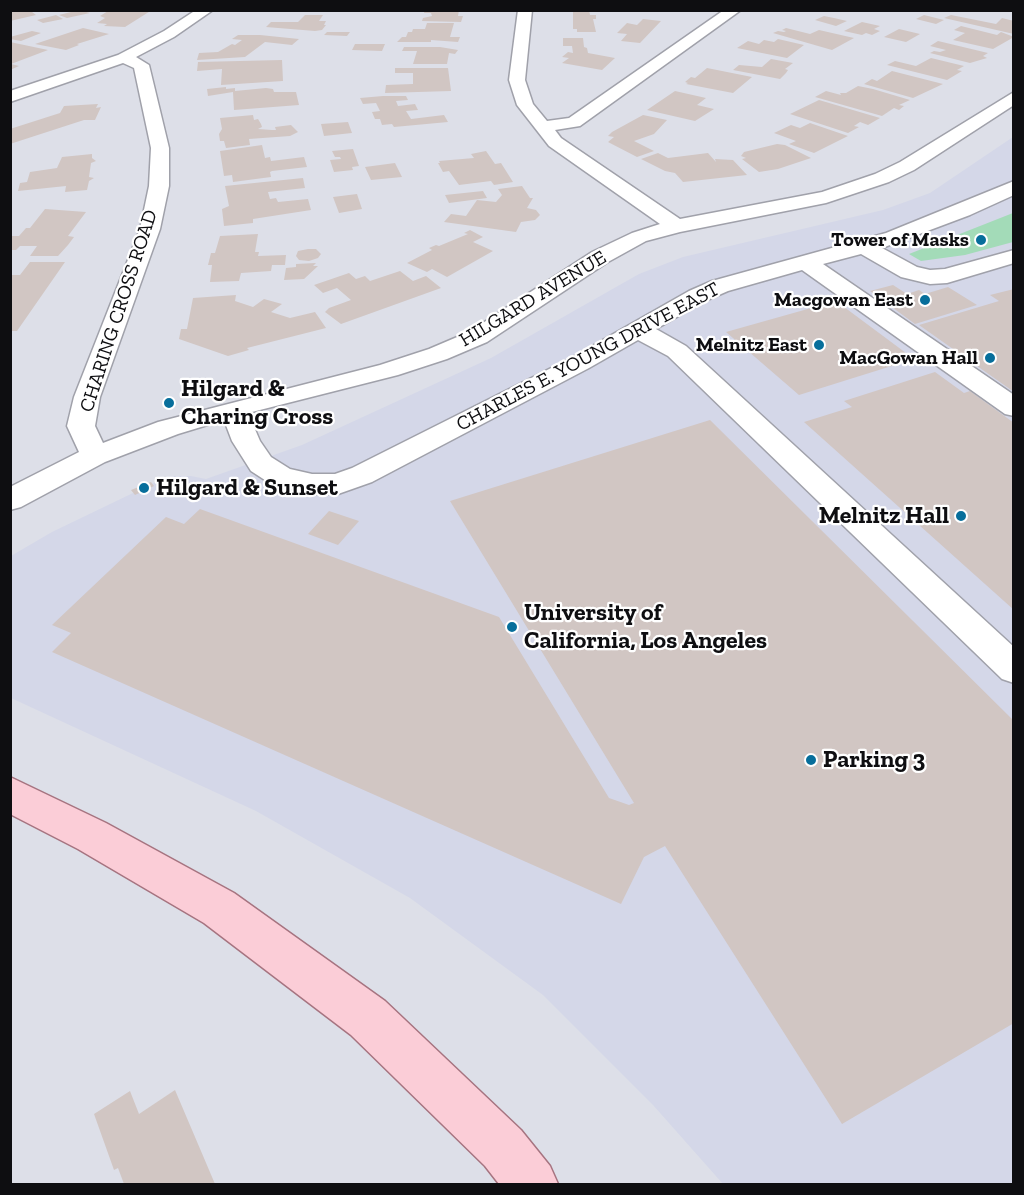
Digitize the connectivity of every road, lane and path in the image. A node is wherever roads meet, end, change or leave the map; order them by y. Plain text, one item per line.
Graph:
1 (206, 10) edge
2 (525, 10) edge
3 (734, 10) edge
4 (123, 58) junction
5 (1014, 96) edge
6 (10, 97) edge
7 (542, 127) junction
8 (1014, 187) edge
9 (676, 226) junction
10 (865, 247) junction
11 (1014, 256) edge
12 (806, 263) junction
13 (639, 330) junction
14 (1014, 408) edge
15 (233, 409) junction
16 (95, 456) junction
17 (10, 500) edge
18 (1014, 669) edge
19 (10, 794) edge
20 (532, 1185) edge

1 - 4 street
2 - 7 street
3 - 7 street
4 - 6 street
4 - 16 street, CHARING CROSS ROAD
5 - 9 street, HILGARD AVENUE
7 - 9 street
8 - 10 street, CHARLES E. YOUNG DRIVE EAST
9 - 15 street, HILGARD AVENUE
10 - 11 street
10 - 12 street, CHARLES E. YOUNG DRIVE EAST
12 - 13 street, CHARLES E. YOUNG DRIVE EAST
12 - 14 street
13 - 15 street, CHARLES E. YOUNG DRIVE EAST
13 - 18 street
15 - 16 street, HILGARD AVENUE
16 - 17 street, HILGARD AVENUE
19 - 20 main road

